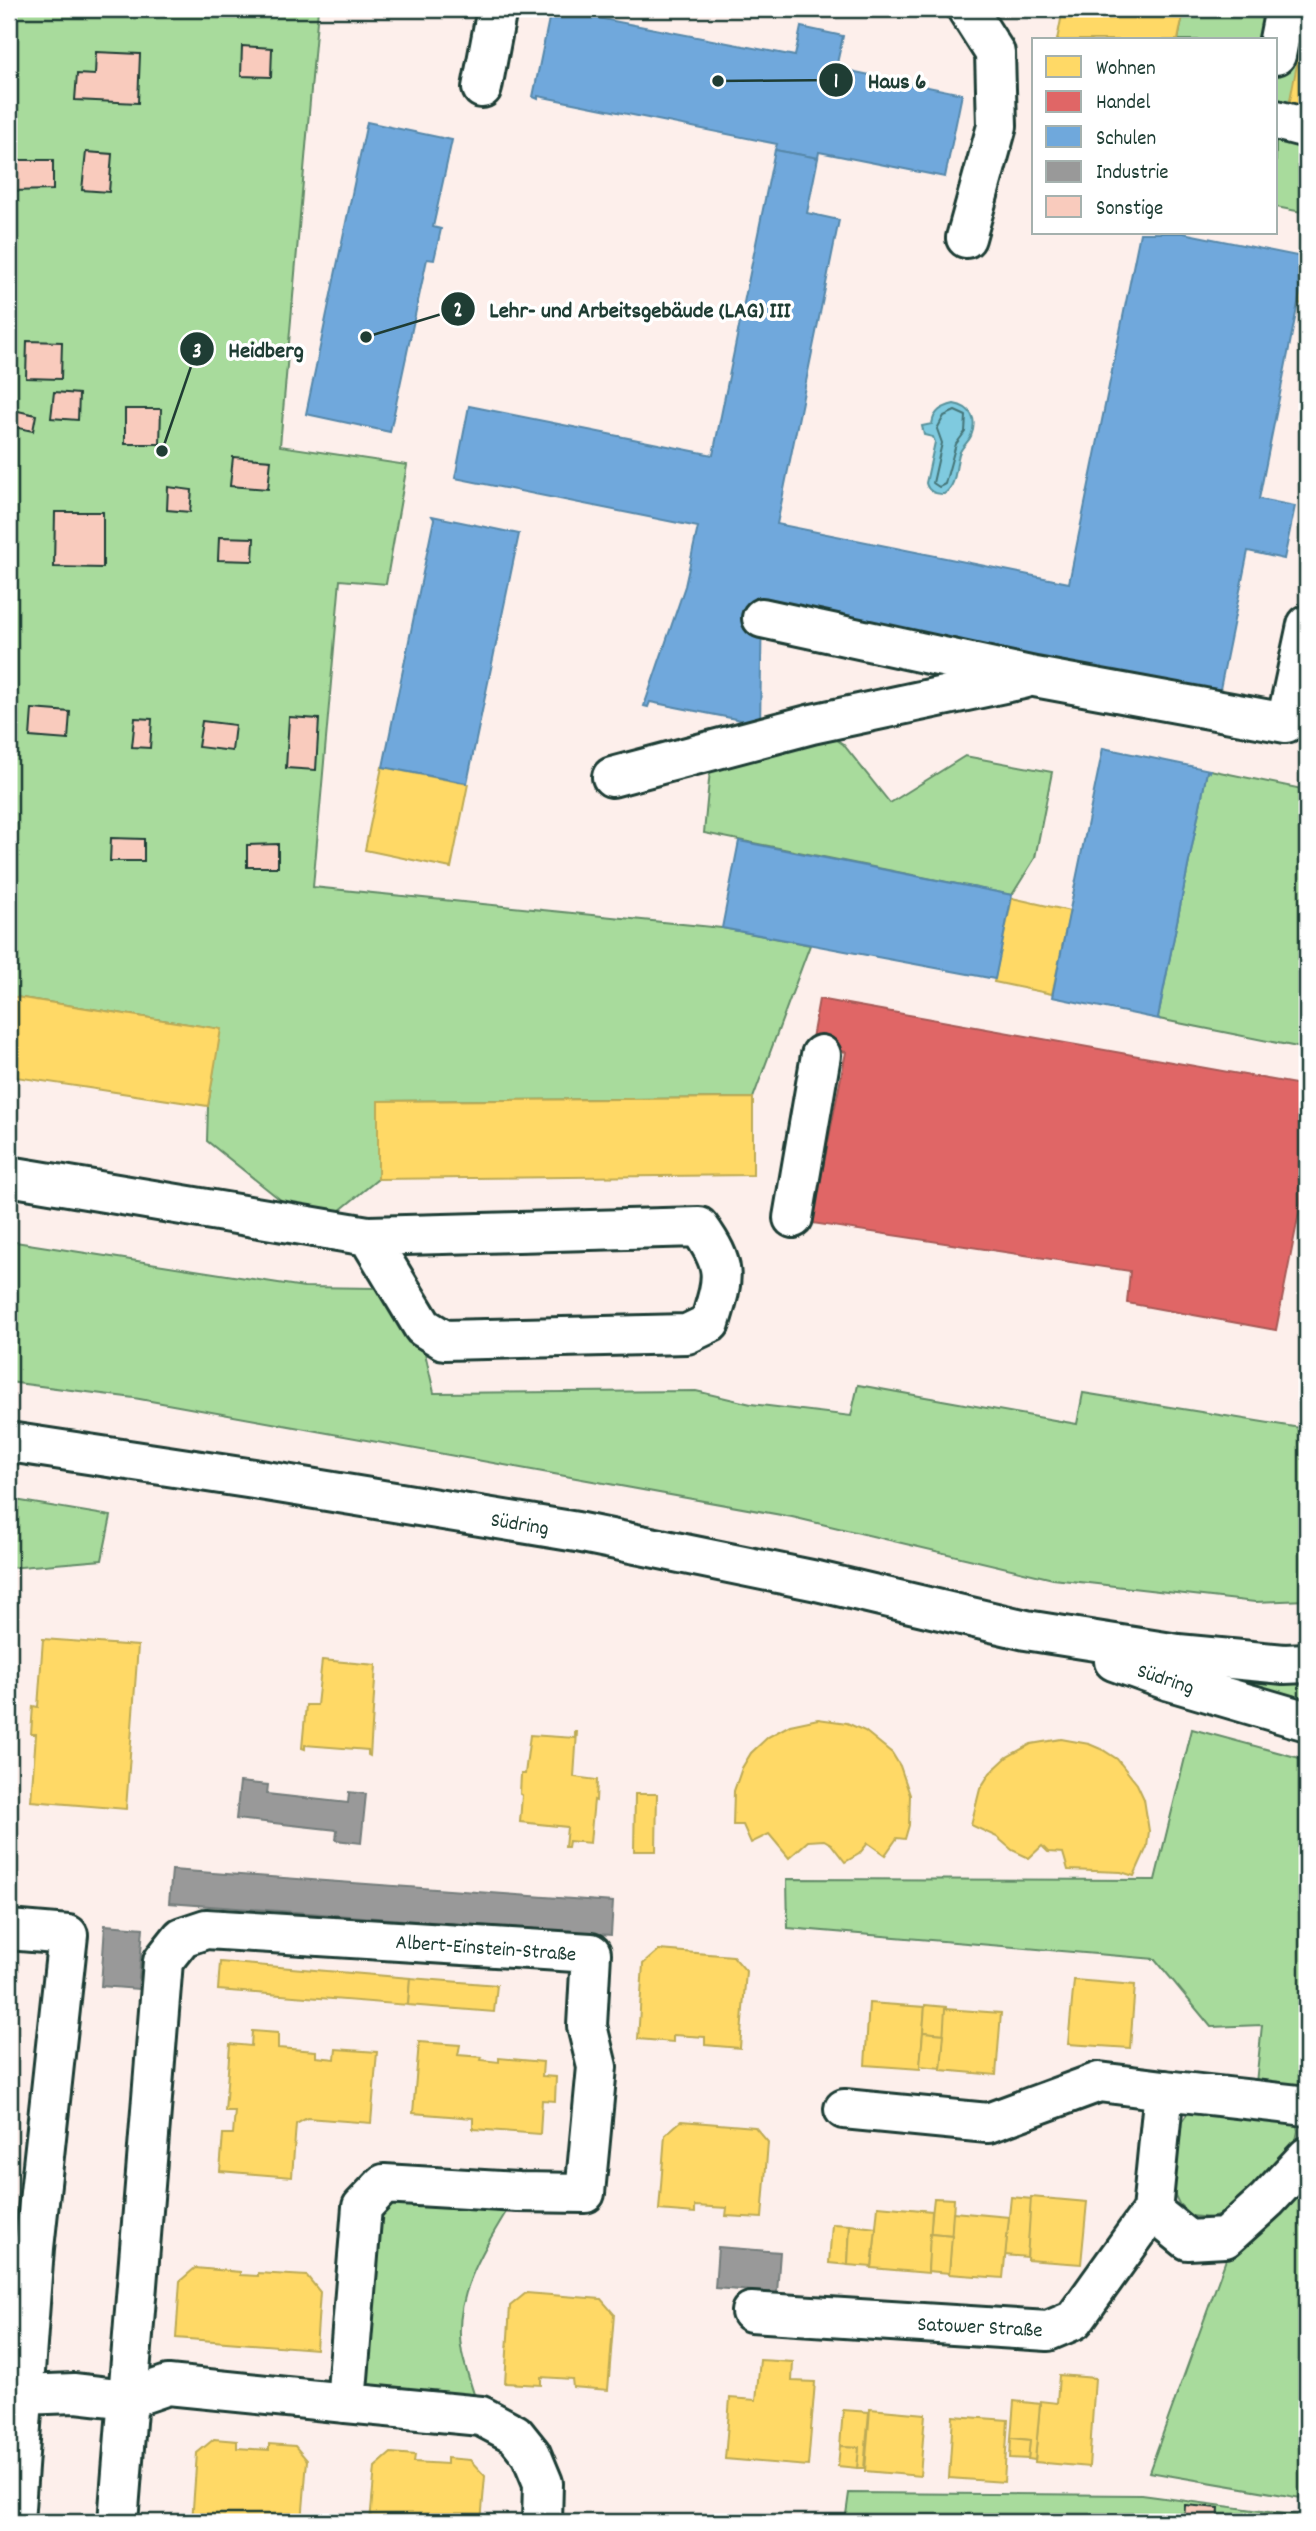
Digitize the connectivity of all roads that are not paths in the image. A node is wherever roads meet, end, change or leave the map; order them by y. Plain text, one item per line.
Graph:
1 (497, 9) edge
2 (967, 9) edge
3 (1285, 9) edge
4 (1278, 45) edge
5 (482, 89) dead end
6 (1278, 121) edge
7 (1307, 128) edge
8 (966, 238) dead end
9 (762, 618) dead end
10 (1307, 625) edge
11 (1035, 677) junction
12 (612, 776) dead end
13 (821, 1055) dead end
14 (9, 1176) edge
15 (793, 1218) dead end
16 (368, 1236) junction
17 (9, 1442) edge
18 (1026, 1630) junction
19 (1307, 1663) edge
20 (1307, 1721) edge
21 (9, 1930) edge
22 (1164, 2090) junction
23 (1307, 2106) edge
24 (844, 2109) dead end
25 (1307, 2157) edge
26 (1152, 2211) junction
27 (21, 2247) edge
28 (751, 2312) dead end
29 (22, 2395) junction
30 (127, 2399) junction
31 (346, 2403) junction
32 (14, 2522) edge
33 (118, 2522) edge
34 (542, 2522) edge

1 - 5 street
2 - 8 street
3 - 4 street
6 - 7 street
9 - 11 street
10 - 11 street
11 - 12 street
13 - 15 street
14 - 16 street
16 - 16 street
17 - 18 street, Südring
18 - 19 street, Südring
18 - 20 street, Südring
21 - 27 street
22 - 23 street
22 - 24 street
22 - 26 street, Satower Straße
25 - 26 street
26 - 28 street, Satower Straße
27 - 29 street
29 - 30 street
29 - 32 street
30 - 31 street
30 - 31 street, Albert-Einstein-Straße
30 - 33 street, Albert-Einstein-Straße
31 - 34 street

